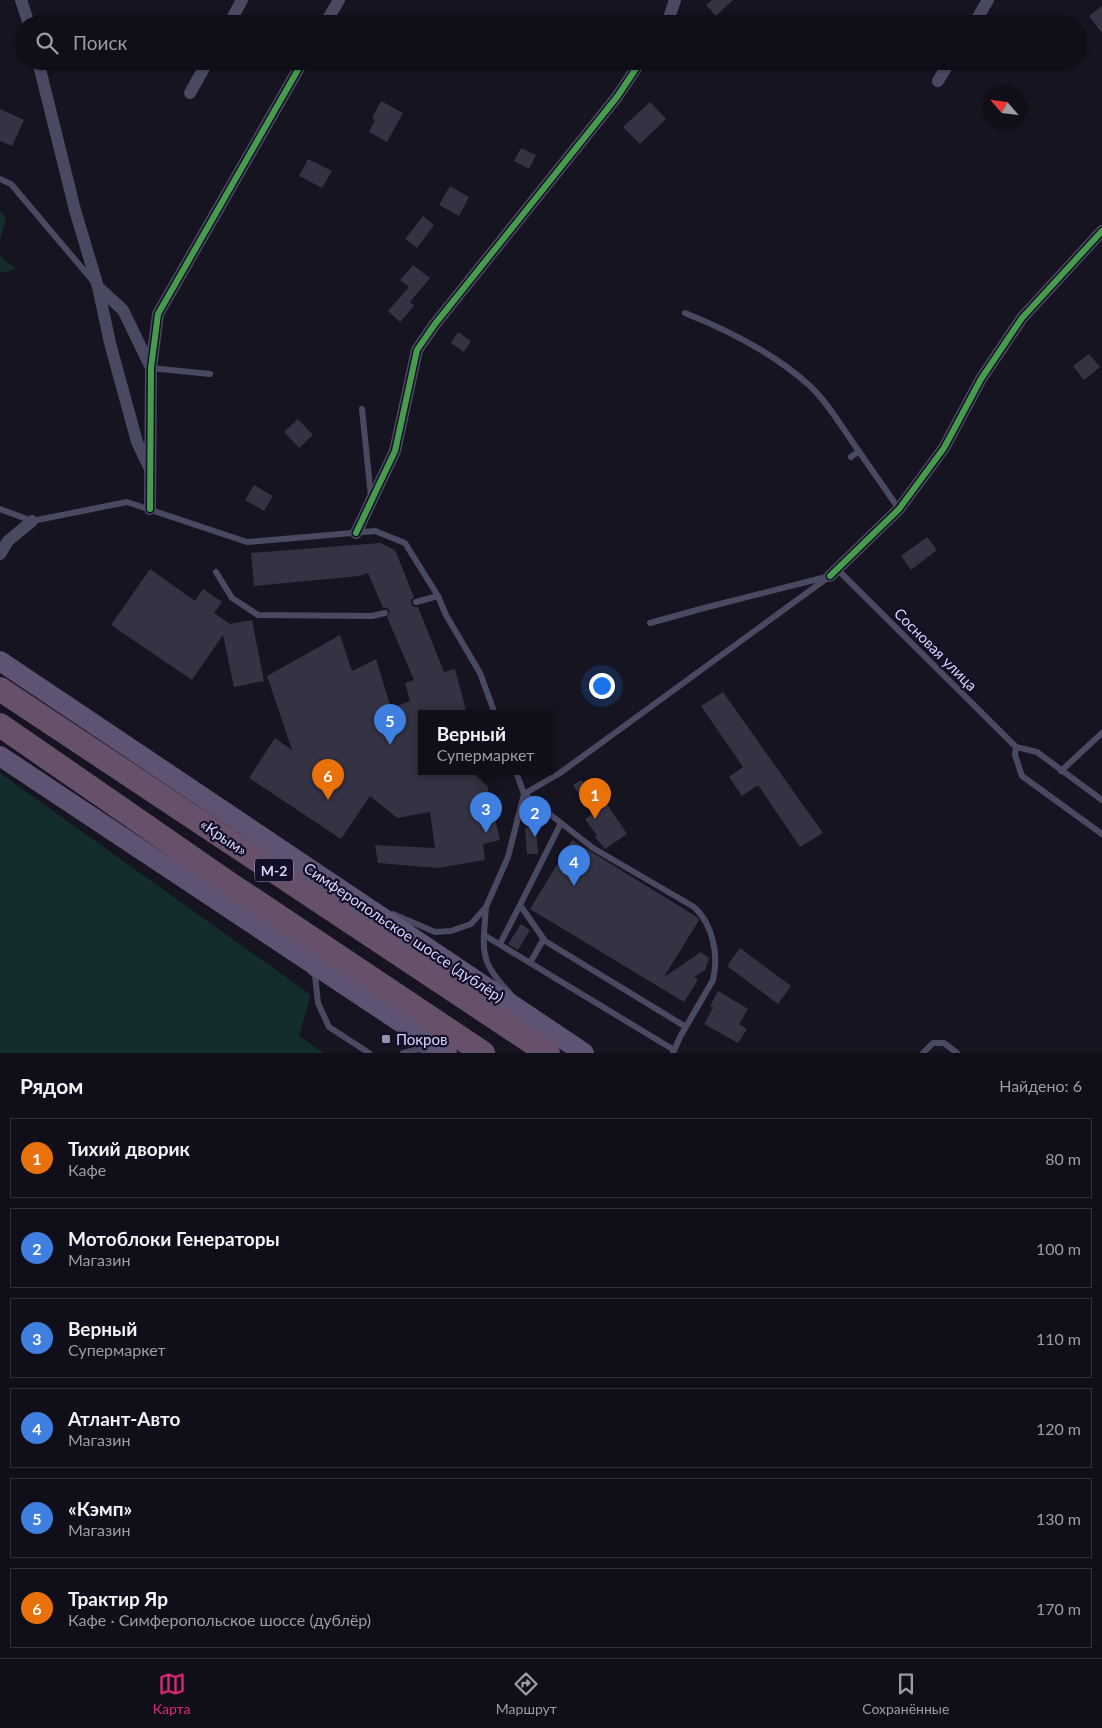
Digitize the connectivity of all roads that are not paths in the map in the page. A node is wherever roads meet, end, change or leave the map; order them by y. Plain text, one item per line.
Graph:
1 (22, 0) edge
2 (242, 0) edge
3 (339, 0) edge
4 (675, 0) edge
5 (988, 0) edge
6 (26, 15) edge
7 (234, 15) edge
8 (330, 15) edge
9 (670, 15) edge
10 (979, 15) edge
11 (40, 70) edge
12 (203, 70) edge
13 (298, 70) edge
14 (635, 70) edge
15 (945, 70) edge
16 (938, 81) dead end
17 (190, 93) dead end
18 (0, 179) edge
19 (1102, 231) edge
20 (98, 287) junction
21 (685, 313) dead end
22 (151, 368) junction
23 (210, 374) dead end
24 (362, 409) dead end
25 (859, 451) junction
26 (851, 457) dead end
27 (150, 469) junction
28 (371, 501) junction
29 (0, 509) edge
30 (899, 509) junction
31 (150, 510) junction
32 (32, 521) junction
33 (356, 533) junction
34 (0, 554) edge
35 (216, 572) dead end
36 (834, 573) junction
37 (438, 596) junction
38 (416, 602) dead end
39 (385, 613) dead end
40 (650, 623) dead end
41 (0, 661) edge
42 (0, 689) edge
43 (494, 710) edge
44 (0, 725) edge
45 (1102, 732) edge
46 (1016, 747) junction
47 (0, 756) edge
48 (1061, 770) junction
49 (517, 775) edge
50 (524, 794) junction
51 (1102, 800) edge
52 (561, 823) junction
53 (1102, 834) edge
54 (350, 897) junction
55 (520, 905) junction
56 (486, 907) junction
57 (258, 928) junction
58 (484, 935) junction
59 (543, 940) junction
60 (500, 944) junction
61 (530, 963) junction
62 (541, 1024) junction
63 (686, 1027) junction
64 (674, 1052) edge
65 (369, 1053) edge
66 (403, 1053) edge
67 (428, 1053) edge
68 (447, 1053) edge
69 (483, 1053) edge
70 (548, 1053) edge
71 (584, 1053) edge
72 (923, 1053) edge
73 (957, 1053) edge

1 - 6 street
2 - 7 street
3 - 8 street
4 - 9 street
5 - 10 street
11 - 20 street
12 - 17 street
13 - 22 street
14 - 28 street
15 - 16 street
18 - 20 lane
19 - 30 street
20 - 22 street
20 - 27 street
21 - 25 lane
22 - 23 lane
22 - 27 street
24 - 28 lane
25 - 26 lane
25 - 30 lane
27 - 31 street
28 - 33 street
29 - 32 lane
30 - 36 street
31 - 32 lane
31 - 33 lane
32 - 34 street
33 - 37 lane
35 - 39 lane
36 - 40 lane
36 - 46 lane, Сосновая улица
36 - 50 lane
37 - 38 lane
37 - 43 lane
41 - 54 main road, Симферопольское шоссе (дублёр)
42 - 70 highway, «Крым» / М-2
44 - 69 highway, М-2
45 - 48 lane
46 - 48 lane
46 - 53 lane
47 - 57 main road
48 - 51 lane
49 - 50 lane
50 - 52 lane
50 - 56 lane
52 - 55 lane
52 - 63 lane
54 - 56 lane
54 - 62 main road, Симферопольское шоссе (дублёр)
55 - 59 lane
55 - 60 lane
56 - 58 lane
57 - 65 lane
57 - 68 main road
58 - 60 lane
58 - 62 lane
59 - 61 lane
59 - 63 lane
60 - 61 lane
61 - 64 lane
62 - 71 main road, Симферопольское шоссе (дублёр)
63 - 64 lane
66 - 67 lane
72 - 73 lane

